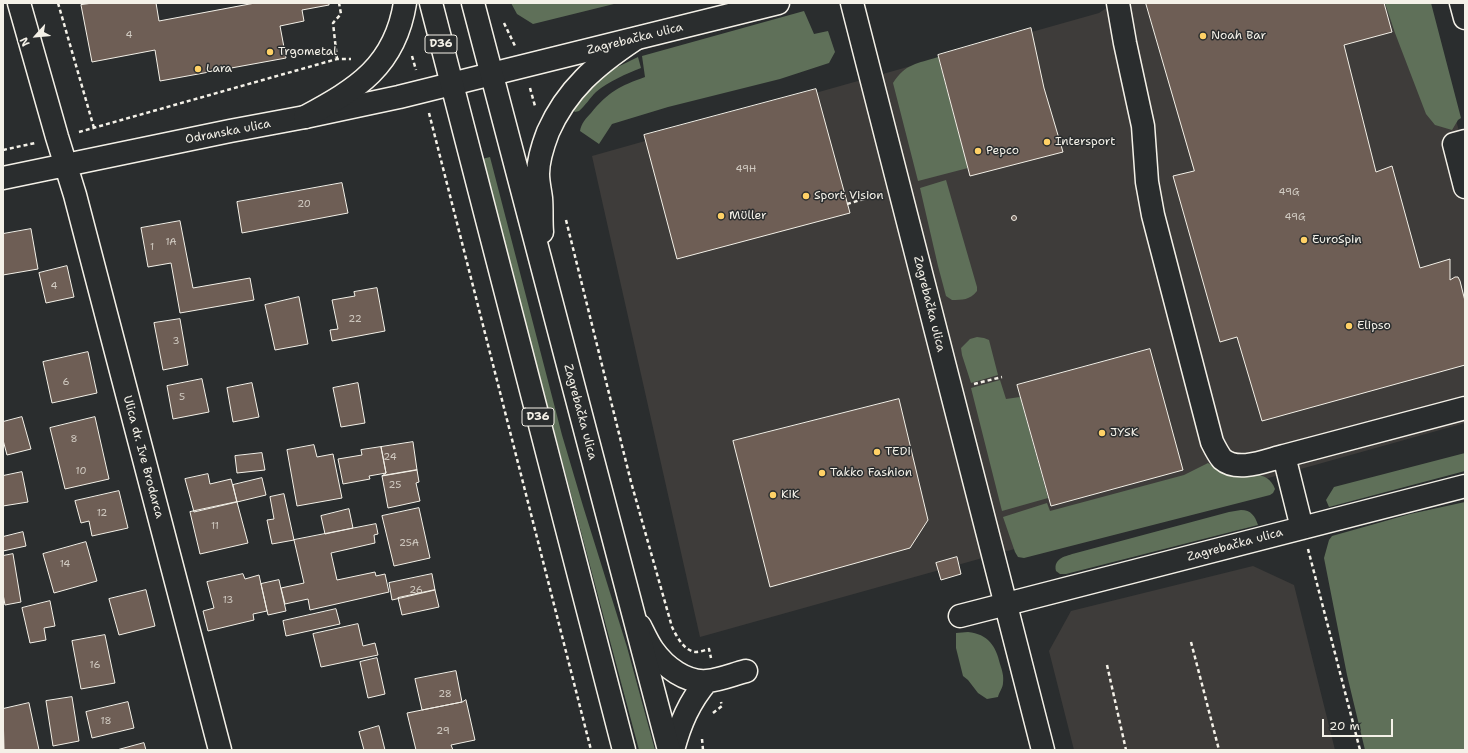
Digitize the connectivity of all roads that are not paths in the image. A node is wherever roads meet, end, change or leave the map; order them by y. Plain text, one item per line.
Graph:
1 (20, 3) edge
2 (405, 3) edge
3 (431, 3) edge
4 (473, 3) edge
5 (778, 3) edge
6 (852, 3) edge
7 (1118, 3) edge
8 (1461, 3) edge
9 (1465, 18) edge
10 (635, 39) junction
11 (491, 74) junction
12 (452, 84) junction
13 (305, 117) junction
14 (1465, 141) edge
15 (65, 166) junction
16 (3, 178) edge
17 (1465, 187) edge
18 (541, 265) junction
19 (1465, 408) edge
20 (1284, 456) junction
21 (1465, 486) edge
22 (1302, 528) junction
23 (1006, 605) junction
24 (634, 615) junction
25 (960, 616) dead end
26 (746, 671) dead end
27 (711, 680) junction
28 (220, 750) edge
29 (624, 750) edge
30 (669, 750) edge
31 (673, 750) edge
32 (1043, 750) edge

1 - 15 street, Ulica dr. Ive Brodarca
2 - 13 street
3 - 12 street, D36
4 - 11 street, Zagrebačka ulica
5 - 10 street, Zagrebačka ulica
6 - 23 street, Zagrebačka ulica
7 - 20 street
8 - 9 street
10 - 11 street, Zagrebačka ulica
10 - 18 street
11 - 12 street, Zagrebačka ulica
11 - 18 street, Zagrebačka ulica
12 - 13 street, Odranska ulica
12 - 29 street, D36
13 - 15 street, Odranska ulica
14 - 17 street
15 - 16 street, Odranska ulica
15 - 28 street, Ulica dr. Ive Brodarca
18 - 24 street, Zagrebačka ulica
19 - 20 street
20 - 22 street
21 - 22 street, Zagrebačka ulica
22 - 23 street, Zagrebačka ulica
23 - 25 street
23 - 32 street, Zagrebačka ulica
24 - 27 street
24 - 30 street, Zagrebačka ulica
26 - 27 street
27 - 31 street

